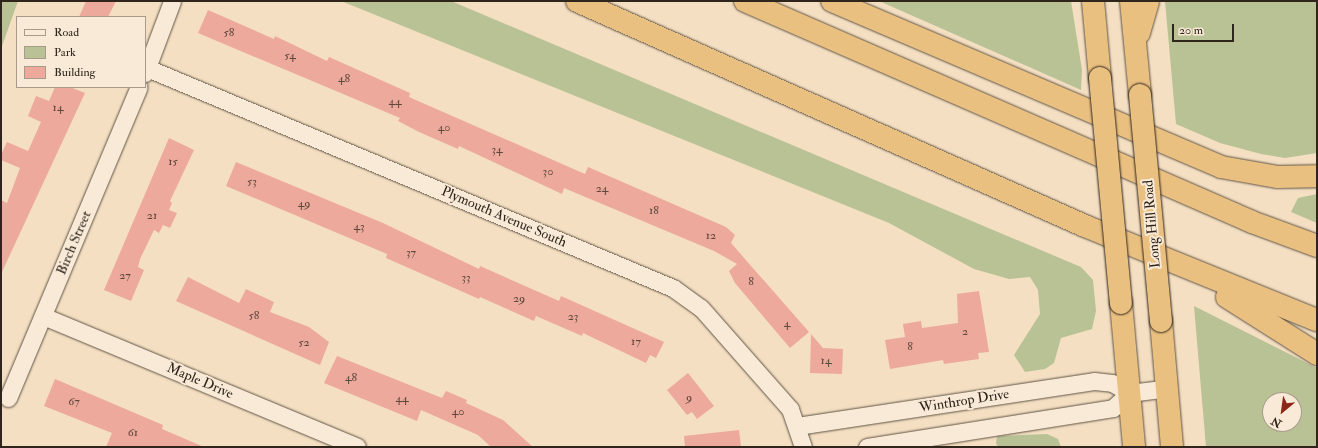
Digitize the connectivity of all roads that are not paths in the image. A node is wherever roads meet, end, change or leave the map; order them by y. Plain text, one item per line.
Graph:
1 (172, 1) edge
2 (569, 1) edge
3 (745, 1) edge
4 (832, 1) edge
5 (1093, 1) edge
6 (1132, 1) edge
7 (1148, 1) edge
8 (585, 5) edge
9 (1136, 46) junction
10 (146, 70) edge
11 (139, 88) edge
12 (1317, 176) edge
13 (1317, 246) edge
14 (1138, 249) junction
15 (43, 316) junction
16 (1317, 320) edge
17 (1317, 354) edge
18 (1167, 388) junction
19 (1129, 393) junction
20 (8, 398) dead end
21 (797, 426) junction
22 (803, 445) edge
23 (357, 447) edge
24 (867, 447) edge
25 (1134, 447) edge
26 (1172, 447) edge

1 - 10 street
2 - 8 highway
3 - 13 highway
4 - 12 highway
5 - 19 highway, bridge
6 - 9 highway, Long Hill Road
7 - 9 highway
8 - 14 highway
9 - 18 highway, Long Hill Road, bridge
10 - 21 street, Plymouth Avenue South
11 - 15 street, Birch Street
14 - 16 highway
14 - 17 highway
15 - 20 street, Birch Street
15 - 23 street, Maple Drive
18 - 19 street
18 - 26 highway, Long Hill Road
19 - 21 street, Winthrop Drive
19 - 24 street
19 - 25 highway
21 - 22 street, Plymouth Avenue South

